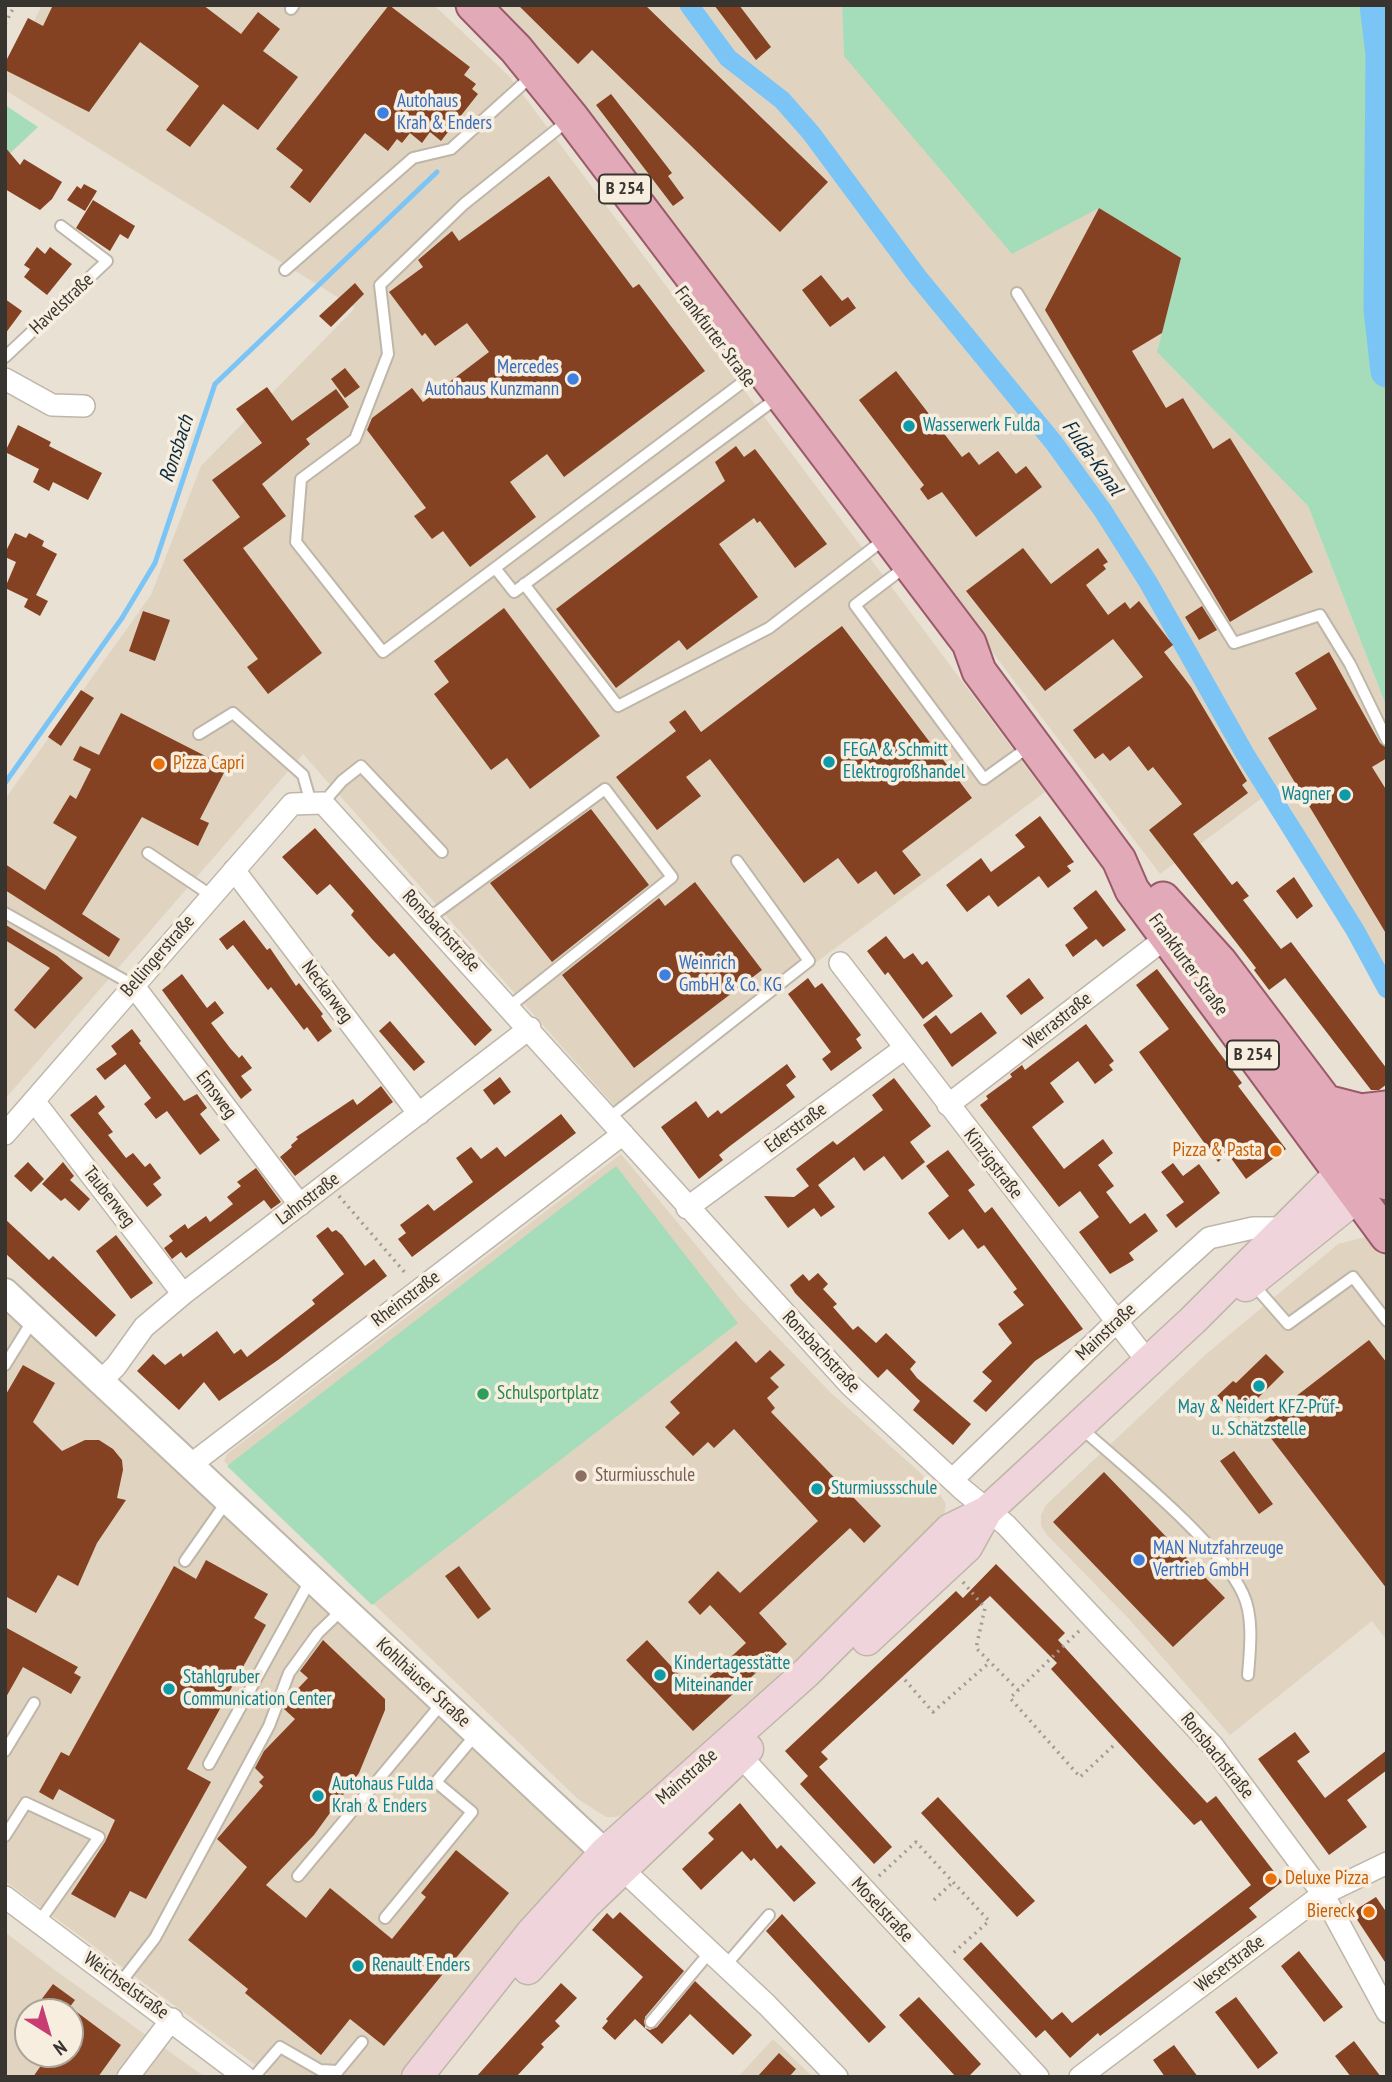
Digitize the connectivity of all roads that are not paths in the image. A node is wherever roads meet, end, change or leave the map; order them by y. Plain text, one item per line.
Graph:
1 (447, 5) edge
2 (473, 5) edge
3 (529, 78) junction
4 (565, 124) junction
5 (61, 226) dead end
6 (285, 270) dead end
7 (1017, 293) dead end
8 (5, 357) edge
9 (754, 374) junction
10 (5, 379) edge
11 (774, 400) junction
12 (84, 406) dead end
13 (881, 542) junction
14 (495, 568) junction
15 (902, 569) junction
16 (524, 584) junction
17 (199, 734) dead end
18 (1387, 740) edge
19 (1032, 744) junction
20 (317, 803) junction
21 (442, 852) dead end
22 (148, 853) dead end
23 (1119, 860) junction
24 (737, 861) dead end
25 (234, 870) junction
26 (212, 896) junction
27 (5, 913) edge
28 (429, 918) junction
29 (1167, 937) junction
30 (840, 963) dead end
31 (133, 985) junction
32 (510, 1006) junction
33 (530, 1028) junction
34 (905, 1048) junction
35 (34, 1101) junction
36 (1326, 1102) junction
37 (948, 1105) junction
38 (1387, 1108) edge
39 (419, 1114) junction
40 (616, 1126) junction
41 (6, 1132) edge
42 (1371, 1169) edge
43 (300, 1205) junction
44 (687, 1208) junction
45 (1281, 1228) junction
46 (1387, 1236) edge
47 (1252, 1283) junction
48 (5, 1292) edge
49 (183, 1294) junction
50 (33, 1319) junction
51 (1193, 1320) junction
52 (1387, 1321) edge
53 (1115, 1323) junction
54 (1148, 1362) junction
55 (5, 1365) edge
56 (99, 1383) junction
57 (1079, 1426) junction
58 (189, 1466) junction
59 (953, 1479) junction
60 (227, 1501) junction
61 (987, 1511) junction
62 (185, 1561) dead end
63 (311, 1579) junction
64 (343, 1609) junction
65 (1248, 1675) dead end
66 (443, 1702) junction
67 (34, 1703) dead end
68 (477, 1733) junction
69 (734, 1749) junction
70 (5, 1751) edge
71 (209, 1764) dead end
72 (5, 1836) edge
73 (613, 1861) junction
74 (1387, 1863) edge
75 (298, 1876) dead end
76 (1323, 1894) junction
77 (5, 1897) edge
78 (769, 1915) dead end
79 (385, 1917) dead end
80 (39, 1922) junction
81 (711, 1953) junction
82 (121, 1982) junction
83 (1387, 2012) edge
84 (172, 2019) junction
85 (651, 2022) dead end
86 (362, 2042) dead end
87 (244, 2076) edge
88 (128, 2077) edge
89 (417, 2077) edge
90 (441, 2077) edge
91 (837, 2077) edge
92 (1038, 2077) edge
93 (1080, 2077) edge

1 - 3 main road, Frankfurter Straße / B 254
2 - 3 main road, Frankfurter Straße / B 254
3 - 4 main road, Frankfurter Straße / B 254
3 - 6 lane
4 - 9 main road, Frankfurter Straße / B 254
4 - 14 lane
5 - 8 lane, Havelstraße
7 - 18 lane
9 - 11 main road, Frankfurter Straße / B 254
9 - 14 lane
10 - 12 street
11 - 13 main road, Frankfurter Straße / B 254
11 - 16 lane
13 - 15 main road, Frankfurter Straße / B 254
13 - 16 lane
14 - 16 lane
15 - 19 main road, Frankfurter Straße / B 254
15 - 19 lane
17 - 20 lane
19 - 23 main road, Frankfurter Straße / B 254
20 - 21 lane
20 - 25 street, Bellingerstraße
20 - 28 street, Ronsbachstraße
22 - 26 lane
23 - 29 main road, Frankfurter Straße / B 254
23 - 36 main road, Frankfurter Straße / B 254
24 - 40 lane
25 - 26 street, Bellingerstraße
25 - 39 street, Neckarweg
26 - 31 street, Bellingerstraße
27 - 31 lane
28 - 32 street, Ronsbachstraße
28 - 32 lane
29 - 37 street, Werrastraße
29 - 42 main road, Frankfurter Straße / B 254
30 - 34 street, Kinzigstraße
31 - 35 street, Bellingerstraße
31 - 43 street, Emsweg
32 - 33 street, Ronsbachstraße
33 - 39 street, Lahnstraße
33 - 40 street, Ronsbachstraße
34 - 37 street, Kinzigstraße
34 - 44 street, Ederstraße
35 - 41 street, Bellingerstraße
35 - 49 street, Tauberweg
36 - 38 main road
36 - 42 main road, Frankfurter Straße / B 254
37 - 53 street, Kinzigstraße
39 - 43 street, Lahnstraße
40 - 44 street, Ronsbachstraße
40 - 58 street, Rheinstraße
42 - 45 main road, Mainstraße
42 - 46 main road, Frankfurter Straße / B 254
42 - 47 main road, Mainstraße
43 - 49 street, Lahnstraße
44 - 59 street, Ronsbachstraße
45 - 51 main road, Mainstraße
45 - 53 street, Mainstraße
47 - 51 main road, Mainstraße
47 - 52 lane
48 - 50 street, Kohlhäuser Straße
49 - 56 street, Lahnstraße
50 - 55 lane
50 - 56 street, Kohlhäuser Straße
51 - 54 main road, Mainstraße
53 - 54 street, Kinzigstraße
53 - 59 street, Mainstraße
54 - 57 main road, Mainstraße
56 - 58 street, Kohlhäuser Straße
57 - 61 main road, Mainstraße
57 - 65 lane
58 - 60 street, Kohlhäuser Straße
59 - 61 street, Ronsbachstraße
60 - 62 lane
60 - 63 street, Kohlhäuser Straße
61 - 69 main road, Mainstraße
61 - 76 street, Ronsbachstraße
63 - 64 street, Kohlhäuser Straße
63 - 71 lane
64 - 66 street, Kohlhäuser Straße
64 - 82 lane
66 - 68 street, Kohlhäuser Straße
66 - 75 lane
67 - 70 lane
68 - 73 street, Kohlhäuser Straße
68 - 79 lane
69 - 73 main road, Mainstraße
69 - 92 street, Moselstraße
72 - 80 lane
73 - 81 street, Kohlhäuser Straße
73 - 89 main road, Mainstraße
73 - 90 main road, Mainstraße
74 - 76 street, Weserstraße
76 - 83 street, Ronsbachstraße
76 - 93 street, Weserstraße
77 - 80 street, Weichselstraße
78 - 81 lane
80 - 82 street, Weichselstraße
81 - 85 lane
81 - 91 street, Kohlhäuser Straße
82 - 84 street, Weichselstraße
84 - 87 street, Weichselstraße
84 - 88 street
86 - 87 lane

